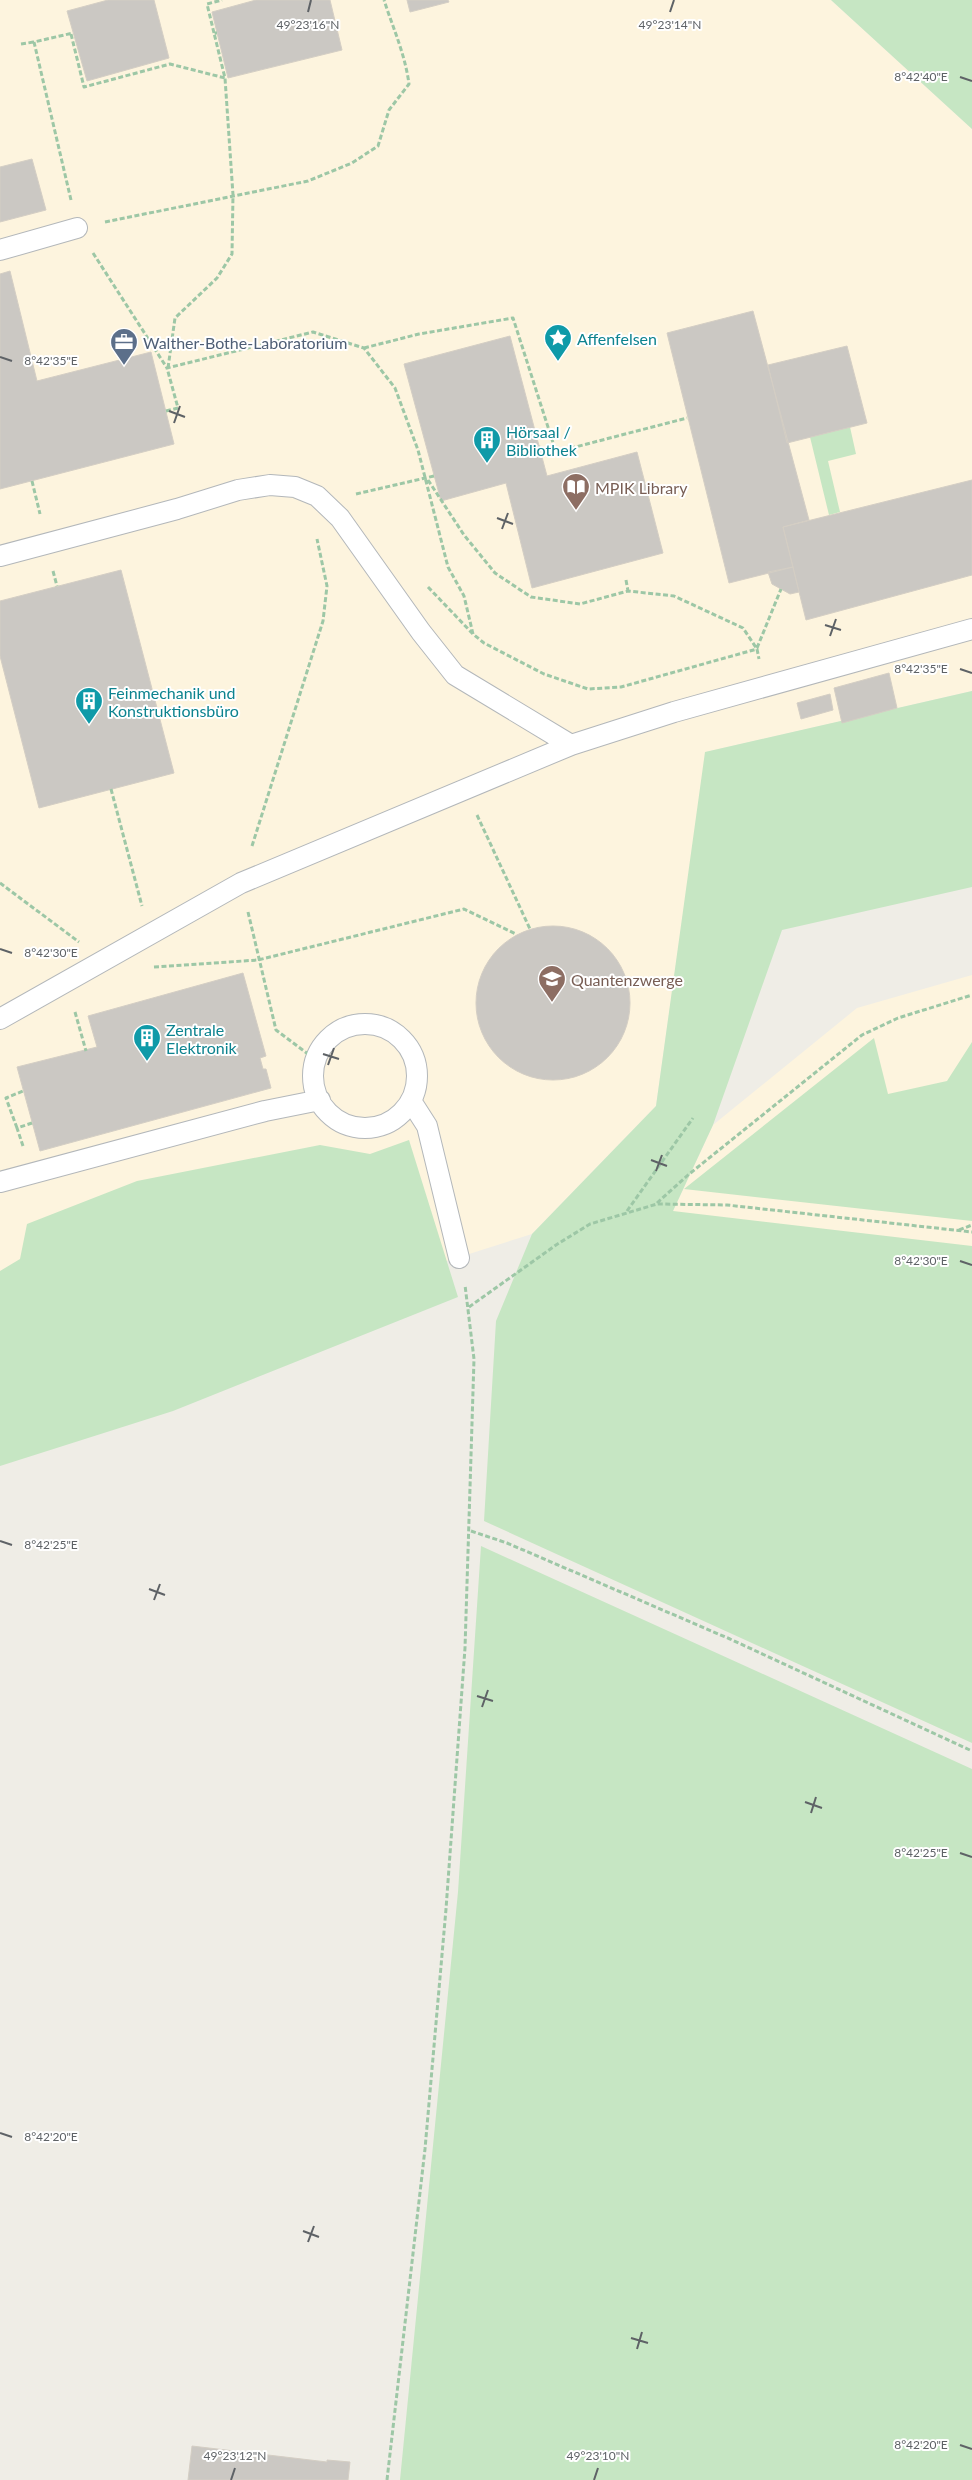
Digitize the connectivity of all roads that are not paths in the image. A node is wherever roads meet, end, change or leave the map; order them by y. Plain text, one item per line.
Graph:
1 (77, 228) road end
2 (0, 250) edge
3 (0, 556) edge
4 (972, 628) edge
5 (571, 745) junction
6 (0, 1019) edge
7 (320, 1100) junction
8 (411, 1101) junction
9 (0, 1182) edge
10 (459, 1258) road end

1 - 2 lane
3 - 5 lane
4 - 5 lane
5 - 6 lane
7 - 8 lane
7 - 8 lane
7 - 9 lane
8 - 10 lane

